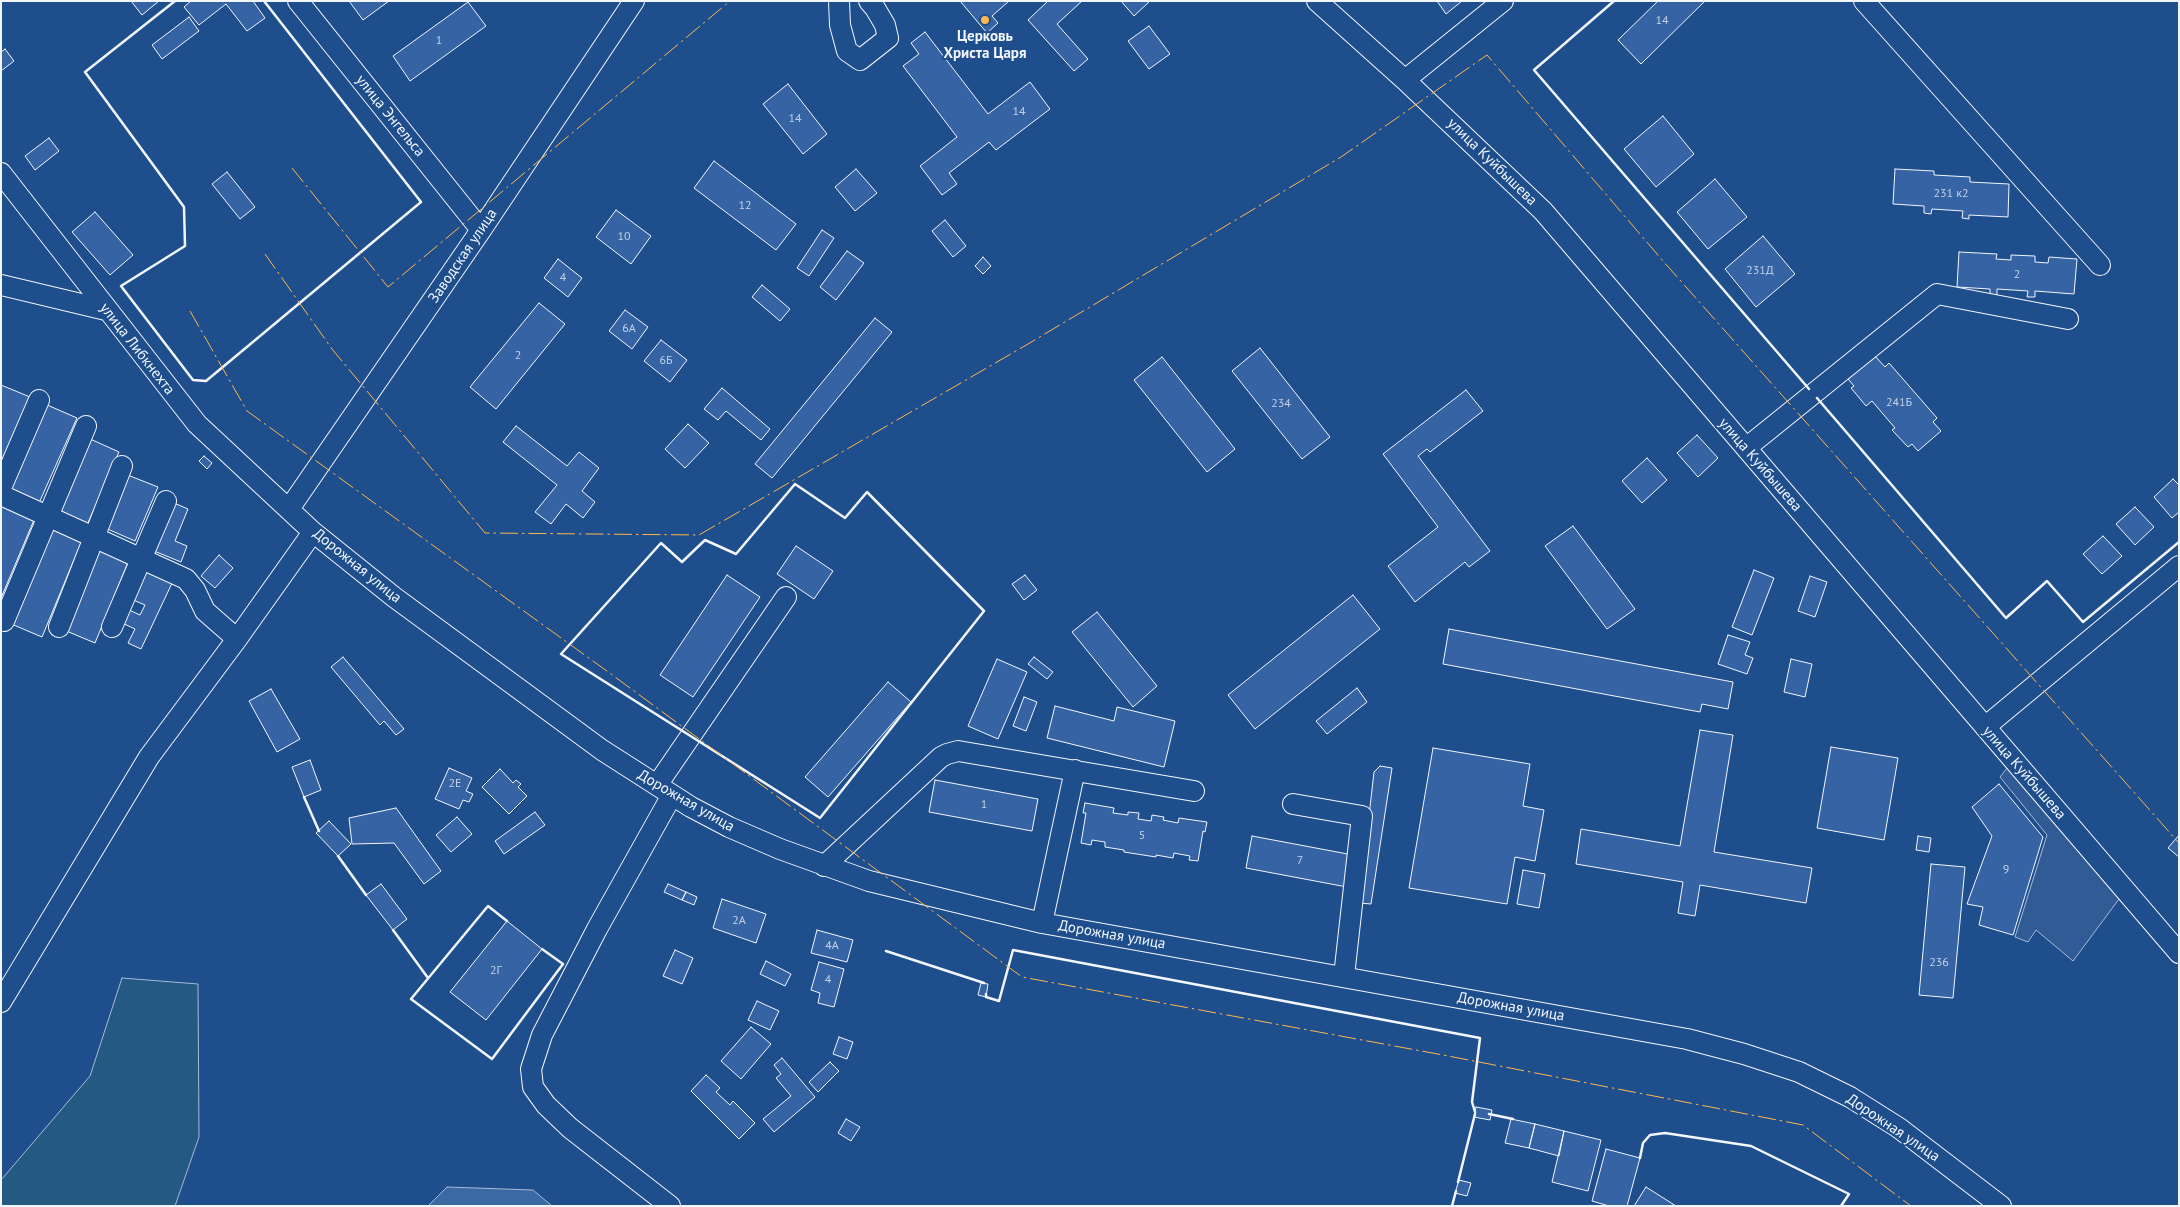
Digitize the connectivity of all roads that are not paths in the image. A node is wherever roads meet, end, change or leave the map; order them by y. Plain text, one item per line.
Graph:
1 (298, 1) edge
2 (634, 1) edge
3 (839, 1) edge
4 (869, 1) edge
5 (1317, 1) edge
6 (1503, 1) edge
7 (1864, 1) edge
8 (1405, 80) junction
9 (1, 173) edge
10 (481, 230) junction
11 (2100, 264) dead end
12 (1, 285) edge
13 (106, 310) junction
14 (2068, 319) dead end
15 (39, 400) dead end
16 (86, 426) dead end
17 (1746, 448) junction
18 (122, 466) dead end
19 (1, 488) edge
20 (1, 495) edge
21 (166, 501) dead end
22 (289, 510) junction
23 (47, 516) junction
24 (313, 532) junction
25 (94, 536) junction
26 (142, 558) junction
27 (2179, 566) edge
28 (786, 597) dead end
29 (4, 621) dead end
30 (59, 627) dead end
31 (112, 627) dead end
32 (238, 639) junction
33 (1985, 727) junction
34 (1075, 770) junction
35 (664, 790) junction
36 (1194, 791) dead end
37 (1293, 804) dead end
38 (824, 866) junction
39 (1042, 923) junction
40 (2179, 953) edge
41 (1344, 976) junction
42 (1, 1002) edge
43 (670, 1206) edge
44 (2001, 1206) edge

1 - 10 street, улица Энгельса
2 - 10 street, Заводская улица
3 - 4 street
5 - 8 street, улица Куйбышева
6 - 8 street
7 - 11 street
8 - 17 street, улица Куйбышева
9 - 13 street, улица Либкнехта
10 - 22 street, Заводская улица
12 - 13 street
13 - 22 street, улица Либкнехта
14 - 17 street
15 - 19 street
16 - 23 street
17 - 33 street, улица Куйбышева
18 - 25 street
20 - 23 street
21 - 26 street
22 - 24 street, Дорожная улица
23 - 25 street
23 - 29 street
24 - 32 street
24 - 35 street, Дорожная улица
25 - 26 street
25 - 30 street
26 - 31 street
26 - 32 street
27 - 33 street
28 - 35 street
32 - 42 street
33 - 40 street, улица Куйбышева
34 - 36 street
34 - 38 street
34 - 39 street
35 - 38 street, Дорожная улица
35 - 43 street
37 - 41 street
38 - 39 street, Дорожная улица
39 - 41 street, Дорожная улица
41 - 44 street, Дорожная улица

